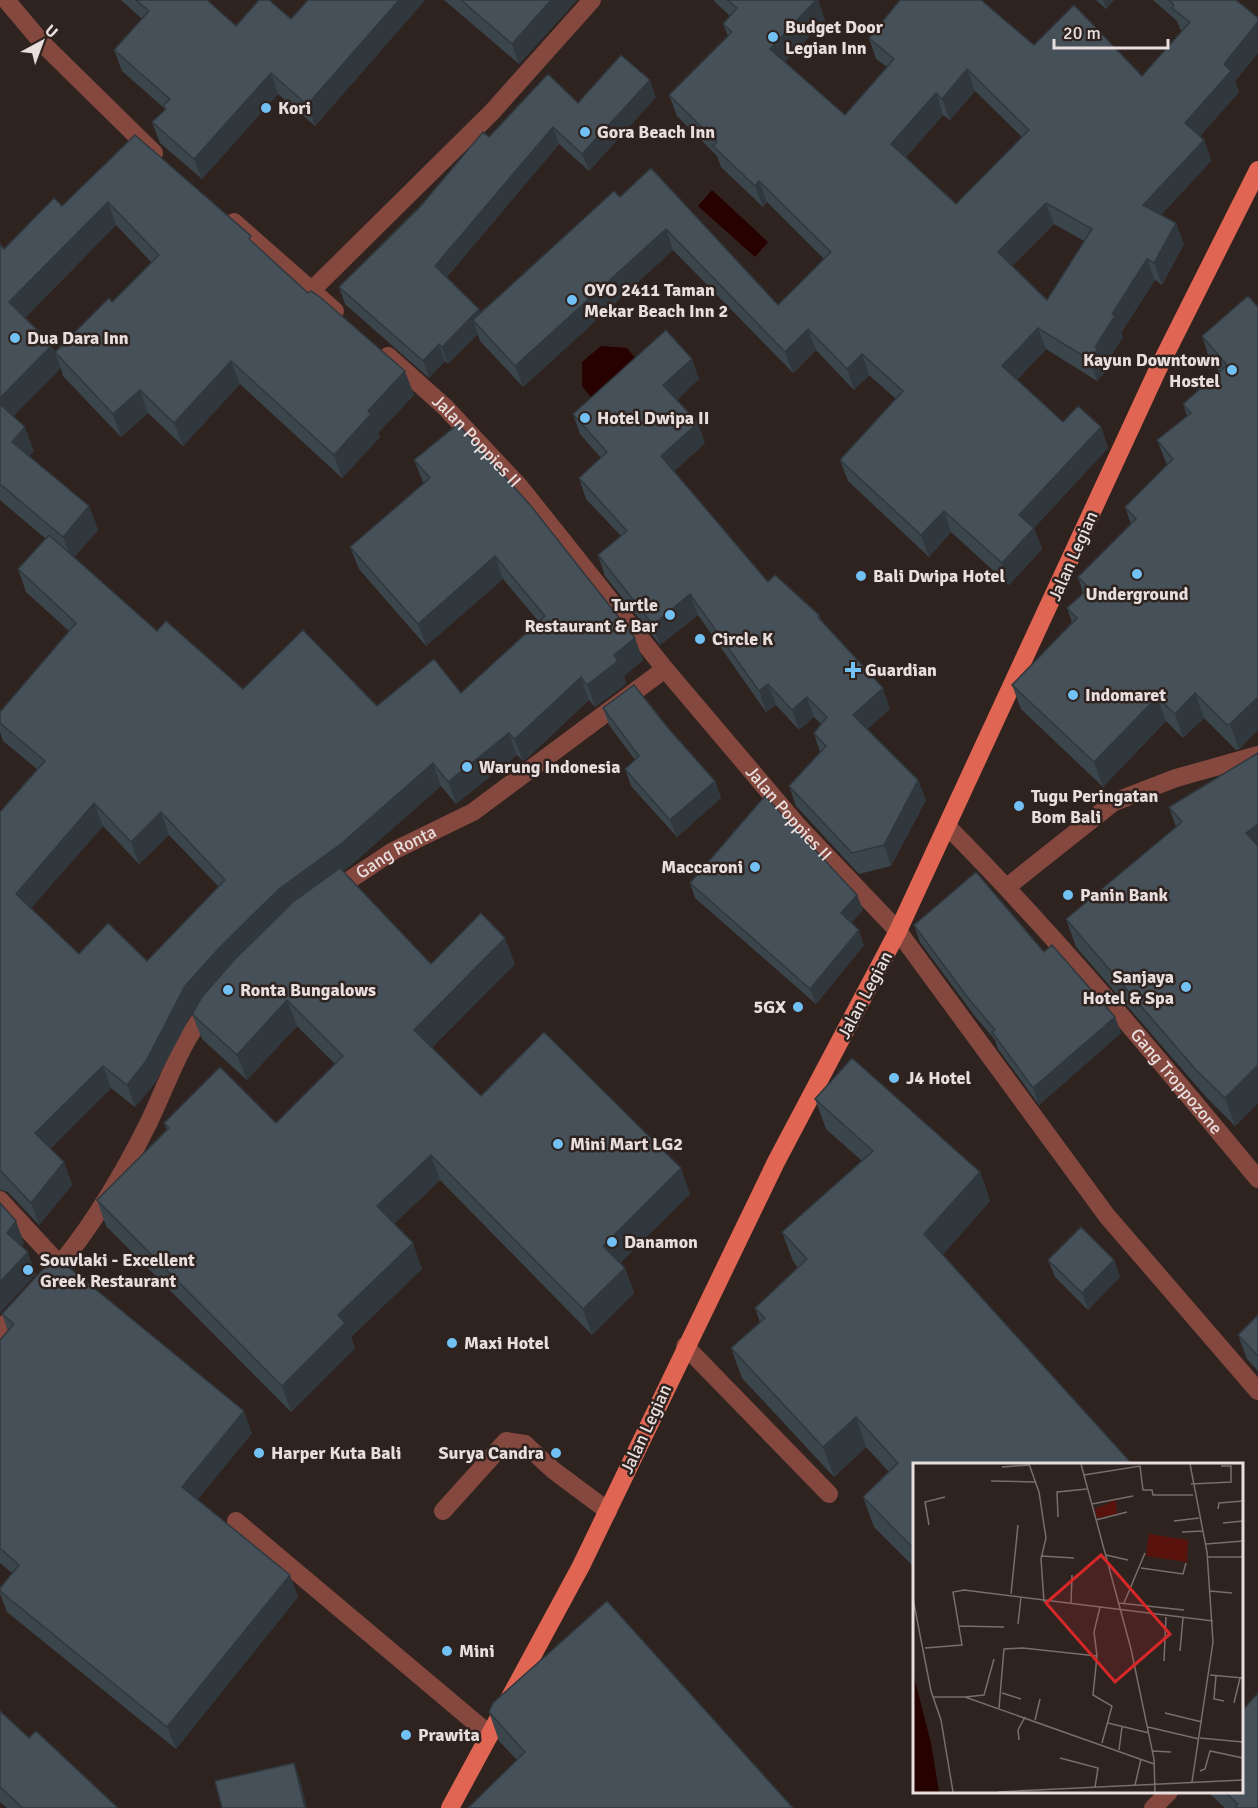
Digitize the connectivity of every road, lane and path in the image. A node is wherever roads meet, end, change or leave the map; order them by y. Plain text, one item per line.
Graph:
1 (6, 0) edge
2 (592, 0) edge
3 (169, 165) edge
4 (1258, 170) edge
5 (222, 212) edge
6 (312, 290) junction
7 (347, 321) edge
8 (374, 345) edge
9 (665, 669) junction
10 (1258, 755) edge
11 (948, 827) junction
12 (1007, 887) junction
13 (316, 902) edge
14 (898, 931) junction
15 (222, 993) edge
16 (1258, 1179) edge
17 (0, 1200) edge
18 (60, 1265) junction
19 (0, 1330) edge
20 (686, 1346) junction
21 (1258, 1391) edge
22 (829, 1494) dead end
23 (443, 1511) dead end
24 (608, 1511) junction
25 (236, 1521) dead end
26 (490, 1735) junction
27 (1167, 1793) edge
28 (450, 1808) edge
29 (1153, 1808) edge

1 - 3 street
2 - 6 street
4 - 11 main road, Jalan Legian
5 - 6 street
6 - 7 street
8 - 9 street, Jalan Poppies II
9 - 13 street, Gang Ronta
9 - 14 street, Jalan Poppies II
10 - 12 street
11 - 12 street, Gang Troppozone
11 - 14 main road, Jalan Legian
12 - 16 street, Gang Troppozone
14 - 20 main road, Jalan Legian
14 - 21 street, Jalan Poppies II
15 - 18 street
17 - 18 street
18 - 19 street
20 - 22 street
20 - 24 main road, Jalan Legian
23 - 24 street
24 - 26 main road, Jalan Legian
25 - 26 street
26 - 28 main road, Jalan Legian
27 - 29 street

